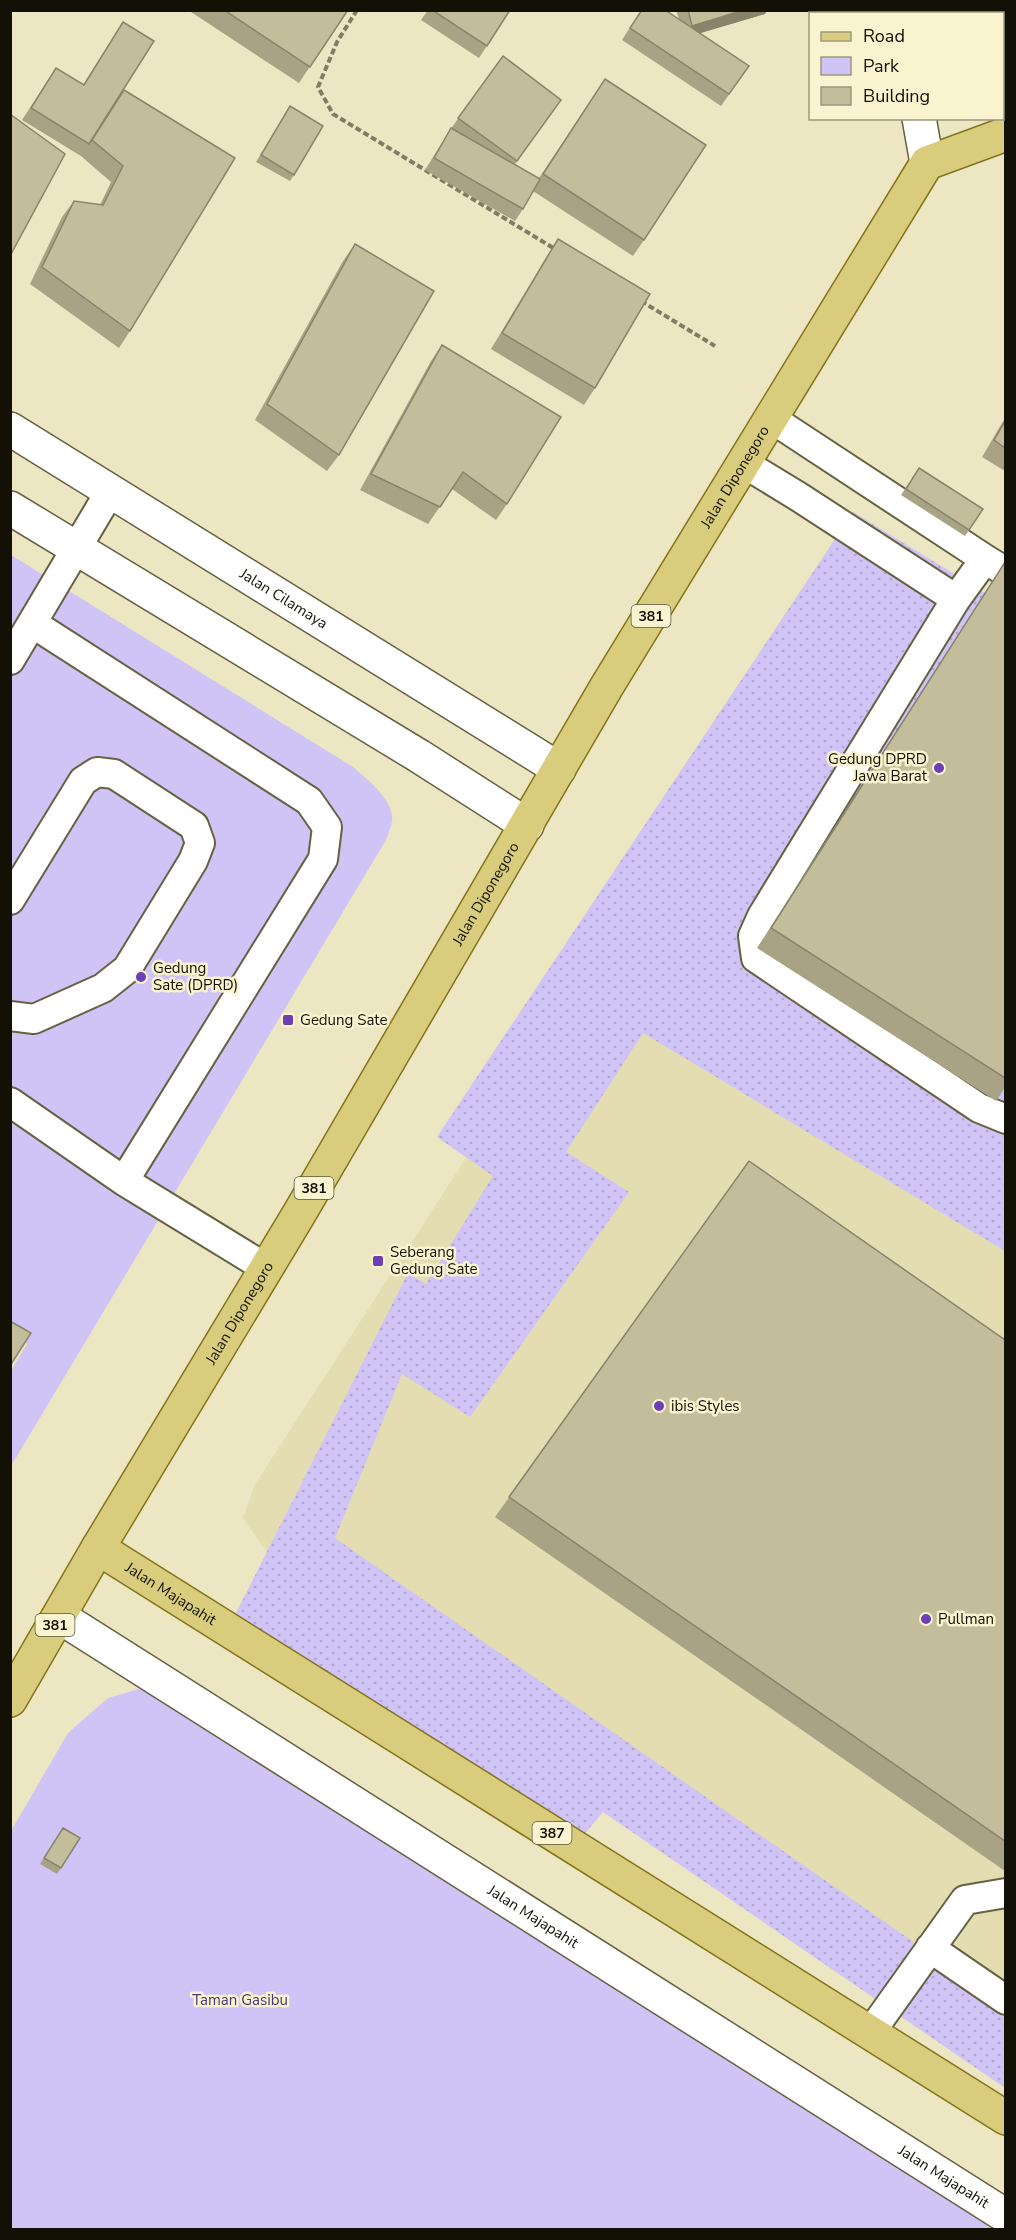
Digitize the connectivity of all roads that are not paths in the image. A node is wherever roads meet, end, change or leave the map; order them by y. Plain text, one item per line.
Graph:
1 (919, 120) edge
2 (1005, 134) edge
3 (927, 163) junction
4 (772, 419) junction
5 (10, 429) edge
6 (745, 464) junction
7 (111, 490) junction
8 (10, 508) edge
9 (76, 548) junction
10 (995, 566) edge
11 (956, 599) junction
12 (32, 623) junction
13 (10, 660) edge
14 (559, 769) junction
15 (527, 825) junction
16 (10, 900) edge
17 (10, 1016) edge
18 (10, 1102) edge
19 (1005, 1119) edge
20 (124, 1181) junction
21 (266, 1268) junction
22 (98, 1548) junction
23 (60, 1617) junction
24 (10, 1700) edge
25 (1005, 1893) edge
26 (930, 1948) junction
27 (1005, 2000) edge
28 (870, 2033) junction
29 (1005, 2118) edge
30 (1005, 2216) edge

1 - 3 street
2 - 3 main road
3 - 4 main road, Jalan Diponegoro / 381
4 - 6 main road, Jalan Diponegoro / 381
4 - 10 lane
5 - 7 street, Jalan Cilamaya
6 - 11 lane
6 - 14 main road, Jalan Diponegoro / 381
7 - 9 lane
7 - 14 street, Jalan Cilamaya
8 - 9 street
9 - 12 lane
9 - 15 street
10 - 11 lane
11 - 19 lane
12 - 13 lane
12 - 20 lane
14 - 15 main road, Jalan Diponegoro / 381
15 - 21 main road, Jalan Diponegoro / 381
16 - 17 lane
18 - 20 lane
20 - 21 lane
21 - 22 main road, Jalan Diponegoro / 381
22 - 23 main road, Jalan Diponegoro / 381
22 - 28 main road, Jalan Majapahit / 387
23 - 24 main road, Jalan Diponegoro / 381
23 - 30 street, Jalan Majapahit
25 - 26 lane
26 - 27 lane
26 - 28 lane
28 - 29 main road, Jalan Majapahit / 387

